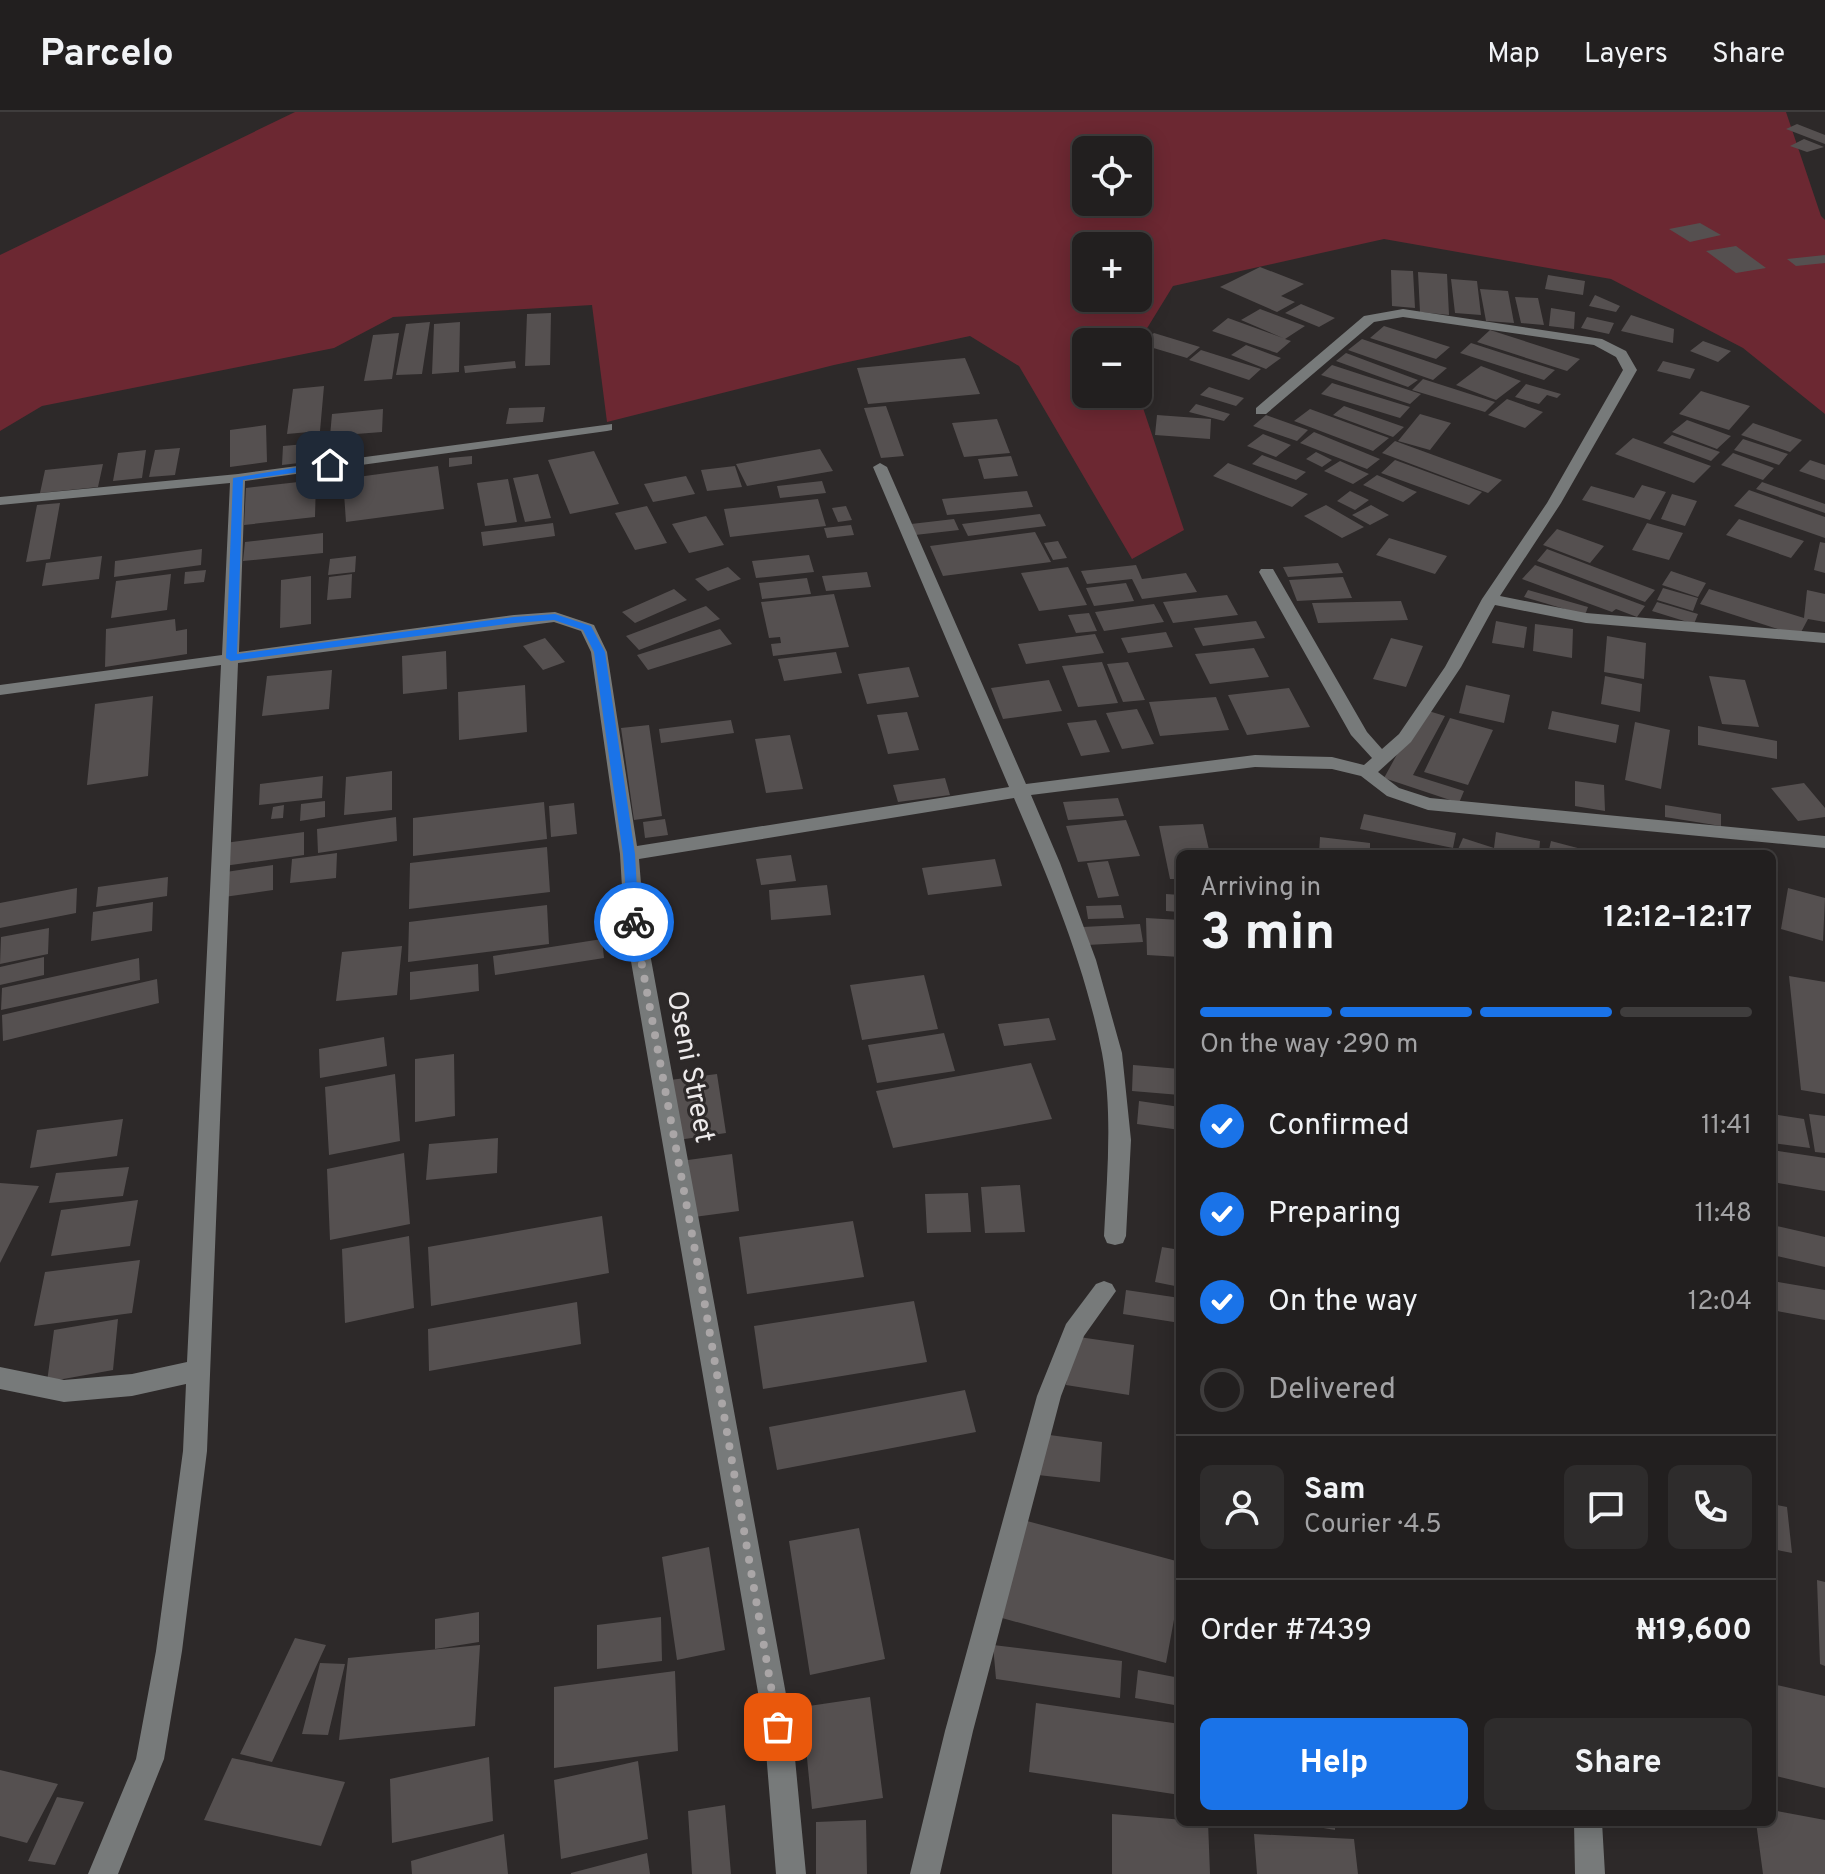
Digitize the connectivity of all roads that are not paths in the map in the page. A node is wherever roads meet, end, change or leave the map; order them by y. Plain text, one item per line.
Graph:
1 (1261, 411) dead end
2 (607, 427) dead end
3 (880, 467) dead end
4 (238, 478) junction
5 (0, 501) edge
6 (1267, 572) dead end
7 (1490, 599) junction
8 (1825, 638) edge
9 (231, 658) junction
10 (0, 690) edge
11 (1381, 758) junction
12 (1367, 772) junction
13 (1019, 791) junction
14 (1825, 842) edge
15 (629, 854) junction
16 (1115, 1236) dead end
17 (1104, 1291) dead end
18 (196, 1371) junction
19 (0, 1378) edge
20 (1588, 1826) edge
21 (103, 1874) edge
22 (791, 1874) edge
23 (925, 1874) edge
24 (1590, 1874) edge

1 - 7 street
2 - 4 street
3 - 13 street
4 - 5 street
4 - 9 street
6 - 11 street
7 - 8 street
7 - 11 street
9 - 10 street, Oseni Street
9 - 15 street, Oseni Street
9 - 18 street
11 - 12 street
12 - 13 street
12 - 14 street
13 - 15 street
13 - 16 street
15 - 22 street, Oseni Street
17 - 23 street
18 - 19 street
18 - 21 street
20 - 24 street

